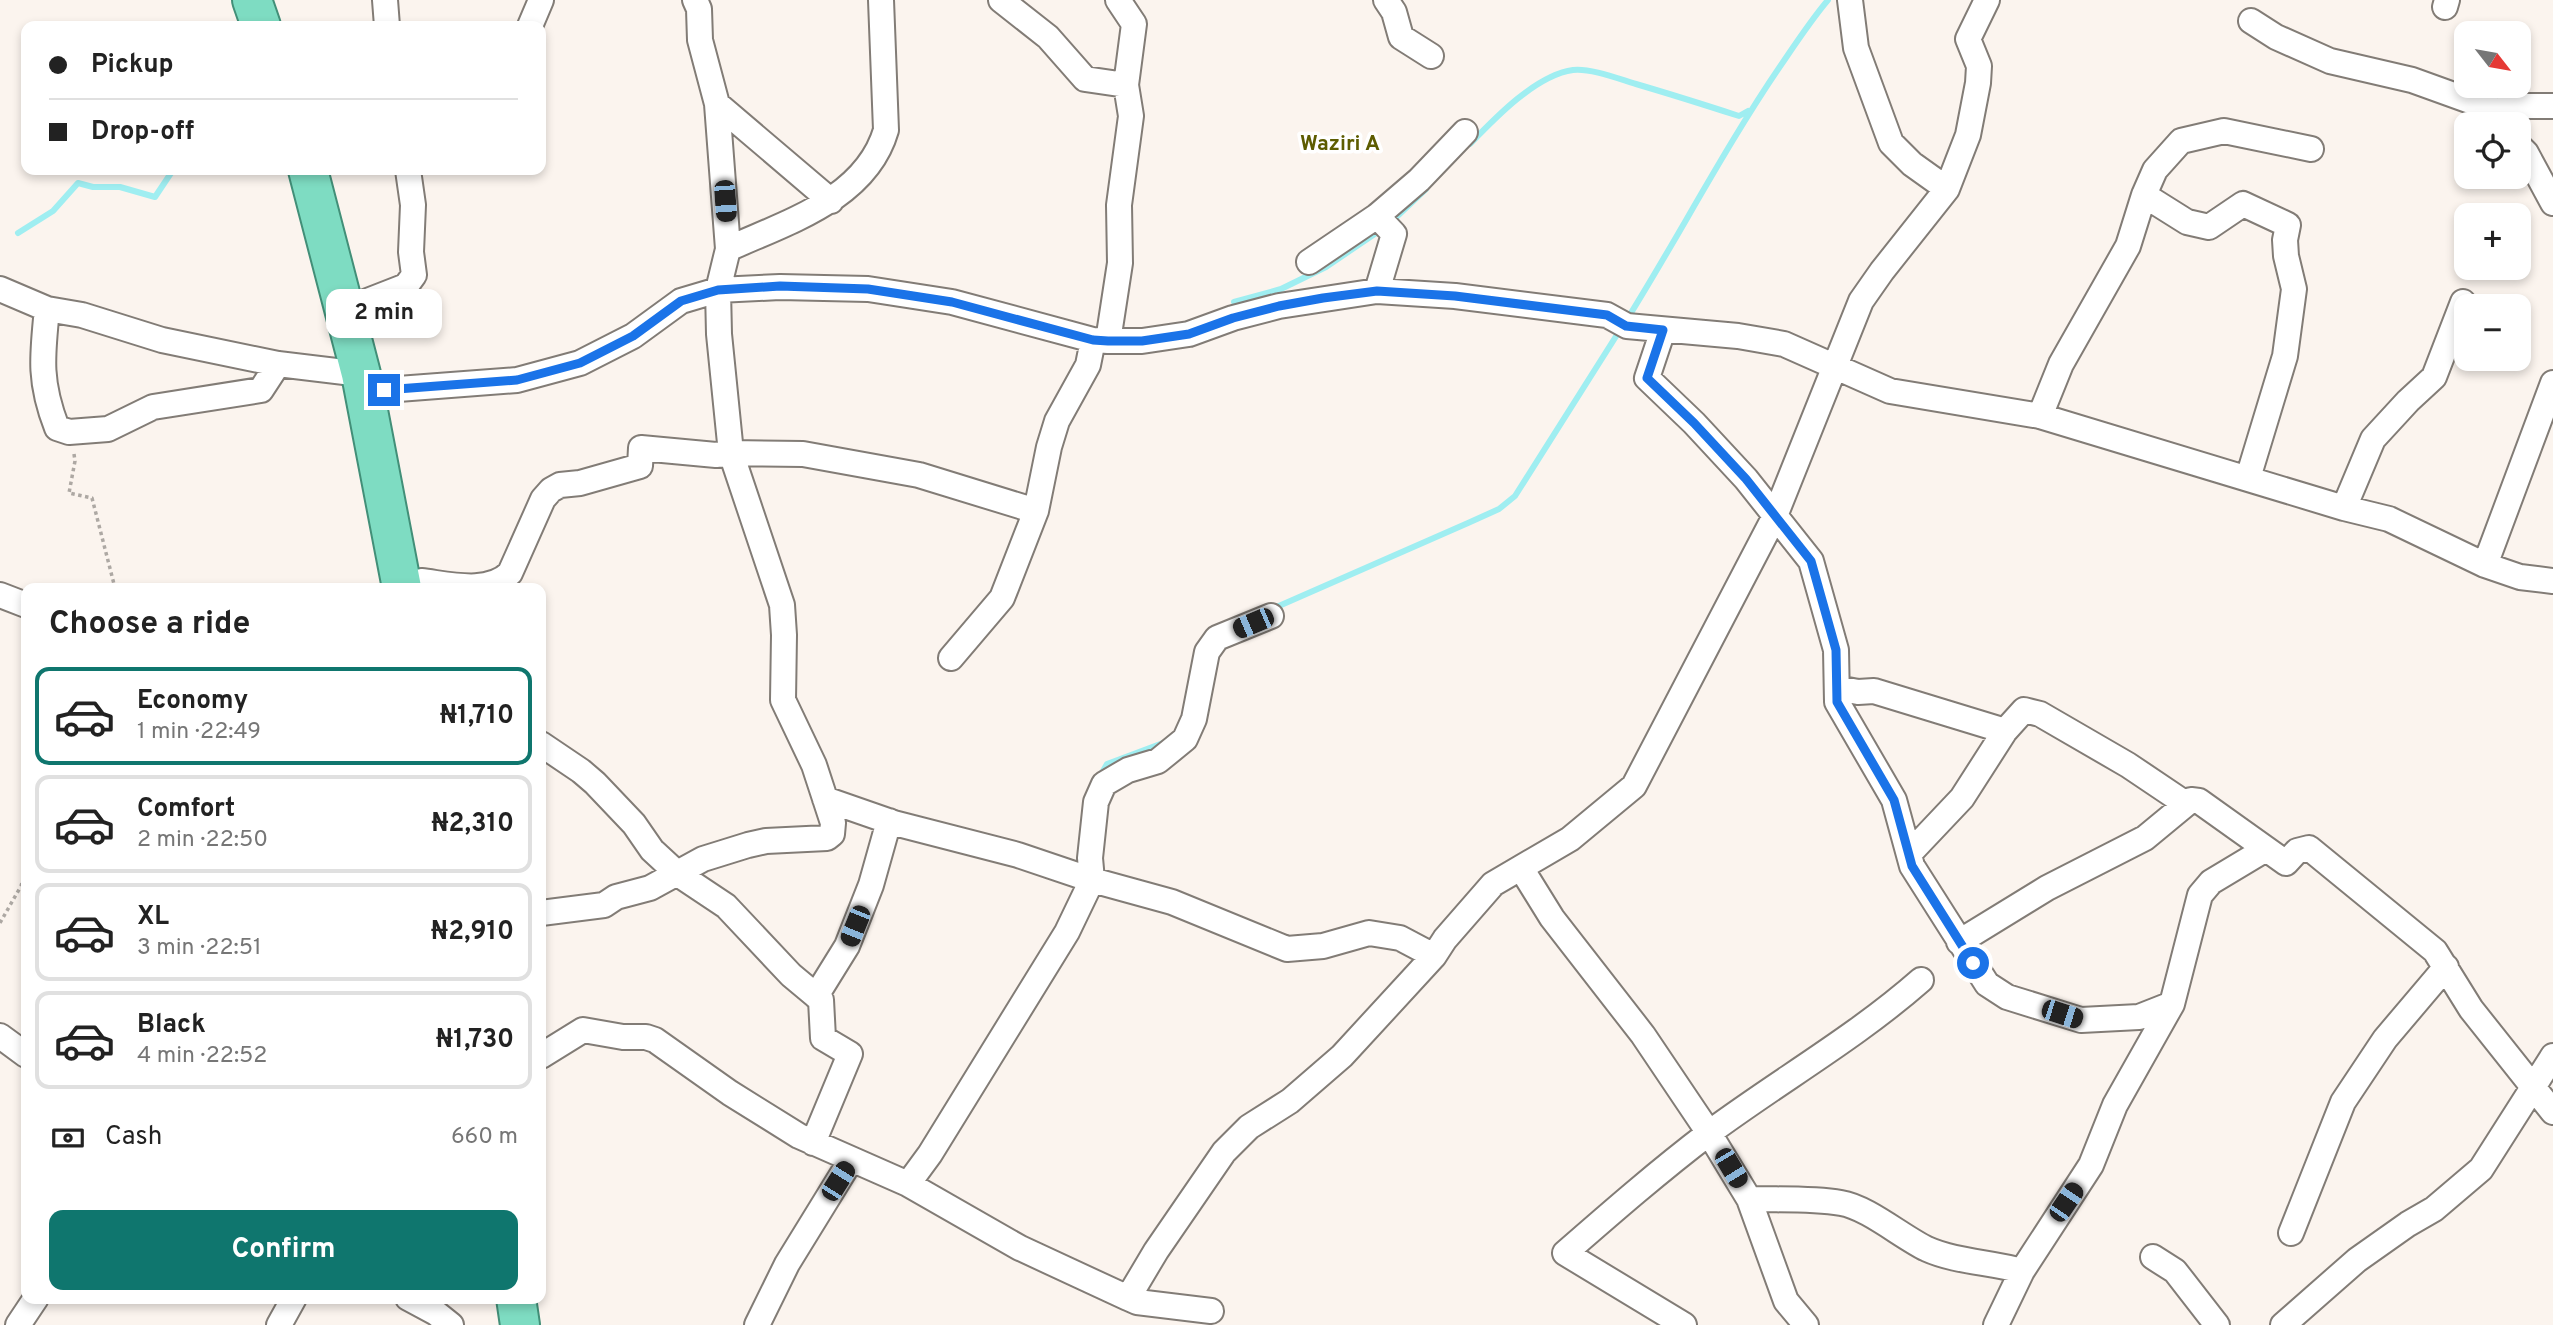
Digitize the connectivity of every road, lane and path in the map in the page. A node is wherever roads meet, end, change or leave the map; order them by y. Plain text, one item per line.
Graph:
1 (252, 0) edge
2 (277, 0) edge
3 (385, 0) edge
4 (541, 0) edge
5 (695, 0) edge
6 (881, 0) edge
7 (1001, 0) edge
8 (1118, 0) edge
9 (1386, 0) edge
10 (1987, 0) edge
11 (1851, 1) edge
12 (259, 21) edge
13 (283, 21) edge
14 (387, 21) edge
15 (532, 21) edge
16 (2251, 21) dead end
17 (1432, 57) dead end
18 (1126, 85) junction
19 (718, 104) junction
20 (2553, 106) edge
21 (2489, 112) edge
22 (2505, 112) edge
23 (1465, 132) dead end
24 (2311, 149) dead end
25 (2531, 162) edge
26 (310, 175) edge
27 (330, 175) edge
28 (409, 175) edge
29 (1947, 189) junction
30 (2144, 195) junction
31 (831, 201) junction
32 (2553, 203) edge
33 (1385, 225) junction
34 (729, 249) junction
35 (1309, 262) dead end
36 (0, 289) edge
37 (718, 290) junction
38 (1377, 291) junction
39 (365, 302) junction
40 (47, 309) junction
41 (2454, 325) edge
42 (1663, 330) junction
43 (1100, 340) junction
44 (278, 364) junction
45 (1834, 365) junction
46 (372, 382) junction
47 (2553, 383) edge
48 (2040, 416) junction
49 (69, 432) junction
50 (731, 453) junction
51 (2248, 478) junction
52 (2344, 508) junction
53 (1037, 511) junction
54 (1775, 516) junction
55 (2485, 565) junction
56 (2553, 581) edge
57 (114, 583) edge
58 (414, 583) edge
59 (497, 583) edge
60 (0, 595) edge
61 (21, 603) edge
62 (1271, 616) dead end
63 (951, 658) dead end
64 (1837, 688) junction
65 (2005, 731) junction
66 (546, 748) edge
67 (825, 799) junction
68 (2186, 804) junction
69 (889, 821) junction
70 (2266, 849) junction
71 (1909, 853) junction
72 (1521, 868) junction
73 (678, 874) junction
74 (1092, 880) junction
75 (21, 886) edge
76 (546, 912) edge
77 (0, 923) edge
78 (1959, 942) junction
79 (1434, 956) junction
80 (2446, 967) junction
81 (1921, 980) dead end
82 (816, 996) junction
83 (2172, 1004) junction
84 (0, 1036) edge
85 (21, 1051) edge
86 (546, 1053) edge
87 (2553, 1056) edge
88 (2533, 1088) junction
89 (2553, 1112) edge
90 (1709, 1133) junction
91 (813, 1143) junction
92 (851, 1160) junction
93 (908, 1184) junction
94 (1749, 1199) junction
95 (2291, 1233) dead end
96 (2153, 1257) dead end
97 (2022, 1271) junction
98 (1128, 1298) junction
99 (32, 1304) edge
100 (291, 1304) edge
101 (419, 1304) edge
102 (517, 1304) edge
103 (537, 1304) edge
104 (1211, 1311) dead end
105 (0, 1314) edge
106 (18, 1325) edge
107 (279, 1325) edge
108 (451, 1325) edge
109 (520, 1325) edge
110 (539, 1325) edge
111 (757, 1325) edge
112 (1684, 1325) edge
113 (1806, 1325) edge
114 (1996, 1325) edge
115 (2217, 1325) edge
116 (2283, 1325) edge

1 - 12 highway
2 - 13 highway
3 - 14 street
4 - 15 street
5 - 19 street
6 - 31 street
7 - 18 street
8 - 18 street
9 - 17 street
10 - 29 street
11 - 29 street
16 - 21 street
18 - 43 street
19 - 31 street
19 - 34 street
20 - 22 street
23 - 33 street
24 - 30 street
25 - 32 street
26 - 46 highway
27 - 39 highway
28 - 39 street
29 - 45 street
30 - 48 street
30 - 51 street
31 - 34 street
33 - 35 street
33 - 38 street
34 - 37 street
36 - 40 street
37 - 43 street
37 - 46 street
37 - 50 street
38 - 42 street
38 - 43 street
39 - 46 highway
40 - 44 street
40 - 49 street
41 - 52 street
42 - 45 street
42 - 54 street
43 - 53 street
44 - 46 street
44 - 49 street
45 - 48 street
45 - 54 street
46 - 58 highway
47 - 55 street
48 - 51 street
49 - 57 path
50 - 53 street
50 - 59 street
50 - 67 street
51 - 52 street
52 - 55 street
53 - 63 street
54 - 64 street
54 - 72 street
55 - 56 street
60 - 61 street
62 - 74 street
64 - 65 street
64 - 71 street
65 - 68 street
65 - 71 street
66 - 73 street
67 - 69 street
67 - 73 street
68 - 70 street
68 - 78 street
69 - 74 street
69 - 82 street
70 - 80 street
70 - 83 street
71 - 78 street
72 - 79 street
72 - 90 street
73 - 76 street
73 - 82 street
74 - 79 street
74 - 93 street
75 - 77 path
78 - 83 street
79 - 98 street
80 - 88 street
80 - 95 street
81 - 90 street
82 - 91 street
83 - 97 street
84 - 85 street
86 - 91 street
87 - 88 street
88 - 89 street
88 - 116 street
90 - 94 street
90 - 112 street
91 - 92 street
92 - 93 street
92 - 111 street
93 - 98 street
94 - 97 street
94 - 113 street
96 - 115 street
97 - 114 street
98 - 104 street
99 - 106 street
100 - 107 street
101 - 108 street
102 - 109 highway
103 - 110 highway
105 - 106 street

